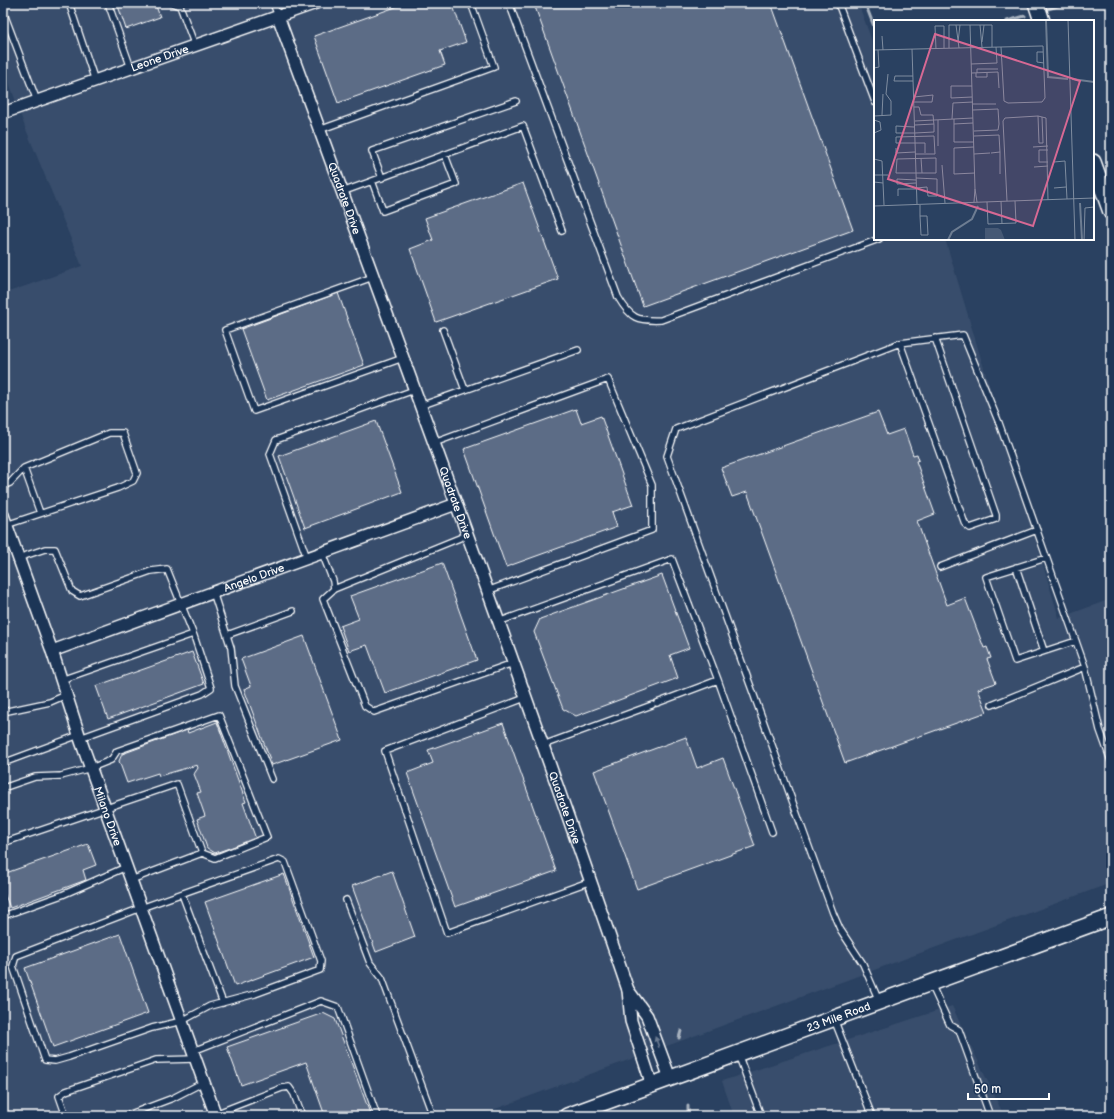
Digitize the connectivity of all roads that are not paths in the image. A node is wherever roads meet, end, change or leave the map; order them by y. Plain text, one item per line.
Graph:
1 (69, 3) edge
2 (108, 3) edge
3 (171, 3) edge
4 (273, 3) edge
5 (316, 3) edge
6 (470, 3) edge
7 (509, 3) edge
8 (838, 3) edge
9 (1036, 3) edge
10 (181, 4) edge
11 (3, 11) edge
12 (278, 16) junction
13 (1042, 20) edge
14 (195, 46) junction
15 (131, 68) junction
16 (95, 81) junction
17 (874, 99) edge
18 (36, 101) junction
19 (516, 101) dead end
20 (3, 113) edge
21 (319, 130) junction
22 (445, 155) junction
23 (1094, 165) edge
24 (382, 178) junction
25 (372, 181) junction
26 (342, 192) junction
27 (1111, 212) edge
28 (562, 231) dead end
29 (875, 240) edge
30 (373, 277) junction
31 (443, 330) dead end
32 (935, 338) junction
33 (900, 343) junction
34 (578, 350) dead end
35 (403, 358) junction
36 (414, 390) junction
37 (465, 390) junction
38 (420, 406) junction
39 (434, 443) junction
40 (24, 468) junction
41 (3, 486) edge
42 (456, 504) junction
43 (40, 513) junction
44 (5, 520) edge
45 (1037, 530) junction
46 (467, 535) junction
47 (322, 552) junction
48 (18, 558) junction
49 (307, 558) junction
50 (1046, 558) junction
51 (940, 567) dead end
52 (1016, 567) junction
53 (334, 589) junction
54 (487, 591) junction
55 (213, 592) junction
56 (181, 604) junction
57 (293, 611) dead end
58 (498, 622) junction
59 (193, 634) junction
60 (227, 635) junction
61 (1076, 641) junction
62 (52, 651) junction
63 (1044, 651) junction
64 (513, 663) junction
65 (1085, 667) junction
66 (62, 680) junction
67 (718, 680) junction
68 (66, 695) junction
69 (525, 698) junction
70 (992, 705) dead end
71 (3, 712) edge
72 (80, 737) junction
73 (542, 745) junction
74 (1111, 761) edge
75 (3, 763) edge
76 (91, 768) junction
77 (272, 779) dead end
78 (3, 788) edge
79 (105, 808) junction
80 (772, 832) dead end
81 (3, 843) edge
82 (202, 852) junction
83 (126, 867) junction
84 (131, 880) junction
85 (591, 881) junction
86 (182, 894) junction
87 (346, 900) dead end
88 (141, 908) junction
89 (3, 916) edge
90 (1111, 917) edge
91 (931, 984) junction
92 (628, 990) junction
93 (879, 1002) junction
94 (223, 1003) junction
95 (834, 1019) junction
96 (182, 1021) junction
97 (738, 1054) junction
98 (194, 1055) junction
99 (670, 1078) junction
100 (204, 1082) junction
101 (652, 1085) junction
102 (216, 1115) edge
103 (66, 1116) edge
104 (124, 1116) edge
105 (302, 1116) edge
106 (377, 1116) edge
107 (433, 1116) edge
108 (567, 1116) edge
109 (761, 1116) edge
110 (872, 1116) edge
111 (990, 1116) edge

1 - 16 lane
2 - 15 lane
3 - 10 lane
4 - 12 lane
5 - 12 street, Leone Drive
6 - 21 lane
7 - 29 lane
8 - 17 lane
9 - 13 main road
10 - 14 lane
11 - 18 lane
12 - 14 street, Leone Drive
12 - 21 street, Quadrate Drive
14 - 15 street, Leone Drive
15 - 16 street, Leone Drive
16 - 18 street, Leone Drive
18 - 20 street, Leone Drive
19 - 24 lane
21 - 26 street, Quadrate Drive
22 - 24 lane
22 - 25 lane
22 - 28 lane
23 - 27 main road
24 - 25 lane
25 - 26 lane
26 - 30 street, Quadrate Drive
30 - 35 street, Quadrate Drive
30 - 35 lane
31 - 37 lane
32 - 33 lane
32 - 33 lane
32 - 45 lane
33 - 93 lane
34 - 37 lane
35 - 36 street, Quadrate Drive
36 - 38 street, Quadrate Drive
36 - 49 lane
37 - 38 lane
38 - 39 street, Quadrate Drive
39 - 42 street, Quadrate Drive
39 - 54 lane
40 - 41 lane
40 - 43 lane
40 - 43 lane
42 - 46 street, Quadrate Drive
42 - 47 street, Angelo Drive
43 - 44 lane
44 - 48 street, Milano Drive
45 - 50 lane
45 - 51 lane
46 - 53 lane
46 - 54 street, Quadrate Drive
47 - 49 street, Angelo Drive
47 - 53 lane
48 - 56 lane
48 - 62 street, Milano Drive
49 - 55 street, Angelo Drive
50 - 52 lane
50 - 61 lane
52 - 63 lane
52 - 63 lane
53 - 64 lane
54 - 58 street, Quadrate Drive
55 - 56 street, Angelo Drive
55 - 60 lane
56 - 59 lane
56 - 62 street, Angelo Drive
57 - 60 lane
58 - 64 street, Quadrate Drive
58 - 67 lane
59 - 66 lane
59 - 72 lane
60 - 77 lane
61 - 63 lane
61 - 65 lane
62 - 66 street, Milano Drive
64 - 69 street, Quadrate Drive
65 - 70 lane
65 - 74 lane
66 - 68 street, Milano Drive
67 - 73 lane
67 - 80 lane
68 - 71 lane
68 - 72 street, Milano Drive
69 - 73 street, Quadrate Drive
69 - 85 lane
72 - 75 lane
72 - 76 street, Milano Drive
73 - 85 street, Quadrate Drive
76 - 78 lane
76 - 79 street, Milano Drive
76 - 82 lane
79 - 81 lane
79 - 82 lane
79 - 83 street, Milano Drive
82 - 84 lane
83 - 84 street, Milano Drive
83 - 89 lane
84 - 88 street, Milano Drive
85 - 92 street, Quadrate Drive
86 - 88 lane
86 - 94 lane
86 - 94 lane
87 - 107 lane
88 - 96 street, Milano Drive
88 - 96 lane
90 - 91 main road, 23 Mile Road
91 - 93 main road, 23 Mile Road
91 - 111 lane
99 -> 92 street, Quadrate Drive
92 - 101 street, Quadrate Drive
93 - 95 main road, 23 Mile Road
94 - 96 lane
95 - 97 main road, 23 Mile Road
95 - 110 lane
96 - 98 street, Milano Drive
97 - 99 main road, 23 Mile Road
97 - 109 lane
98 - 100 street, Milano Drive
98 - 103 lane
98 - 106 lane
99 - 101 main road, 23 Mile Road
100 - 102 street, Milano Drive
100 - 104 lane
101 - 108 main road, 23 Mile Road
102 - 105 lane

